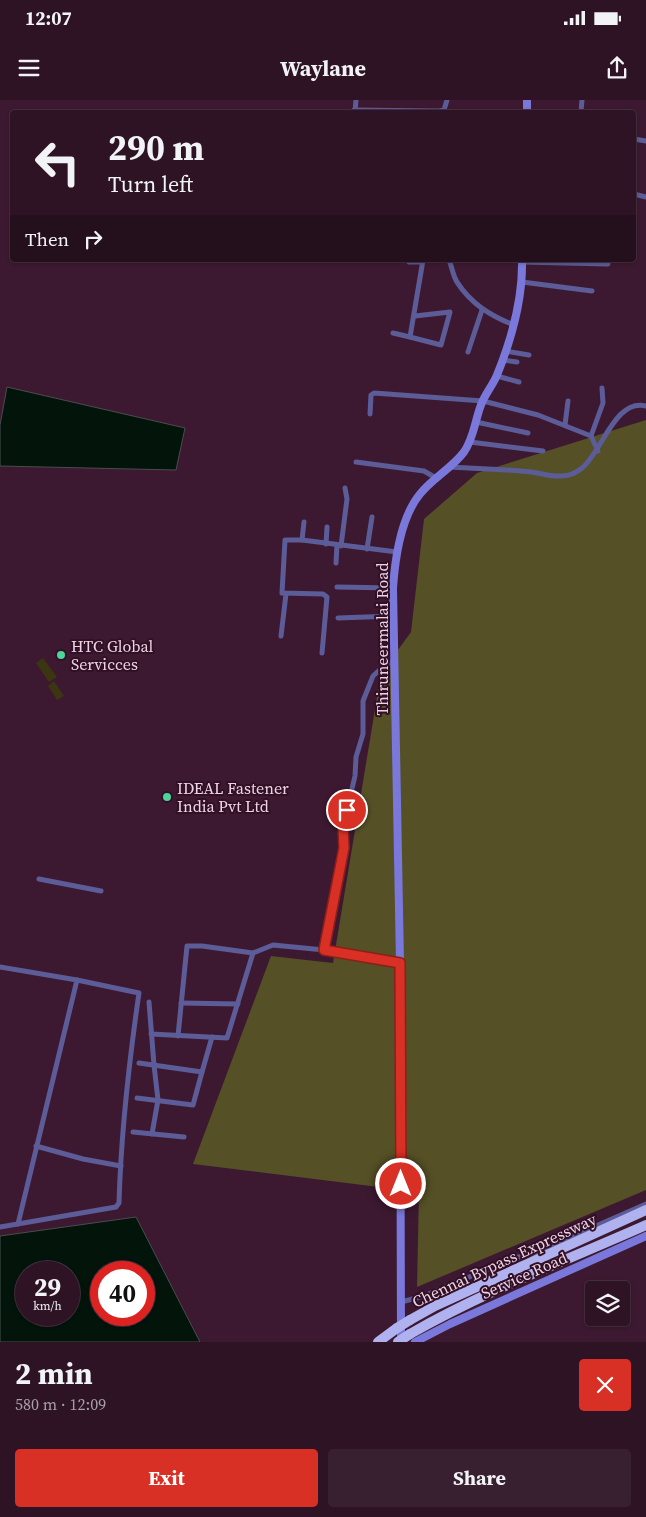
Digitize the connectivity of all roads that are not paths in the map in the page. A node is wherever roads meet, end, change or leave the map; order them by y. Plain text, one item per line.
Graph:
1 (423, 262) edge
2 (450, 262) edge
3 (522, 262) edge
4 (551, 262) edge
5 (608, 264) dead end
6 (522, 282) junction
7 (592, 290) dead end
8 (482, 310) junction
9 (415, 316) junction
10 (514, 325) junction
11 (393, 333) dead end
12 (410, 337) junction
13 (505, 351) junction
14 (468, 352) dead end
15 (529, 355) dead end
16 (502, 360) junction
17 (517, 362) dead end
18 (497, 376) junction
19 (519, 382) dead end
20 (602, 388) dead end
21 (483, 401) junction
22 (568, 401) dead end
23 (645, 404) edge
24 (370, 414) dead end
25 (476, 422) junction
26 (565, 426) junction
27 (528, 433) dead end
28 (590, 436) junction
29 (470, 442) junction
30 (598, 450) junction
31 (543, 451) dead end
32 (356, 462) dead end
33 (451, 467) junction
34 (436, 478) junction
35 (344, 488) dead end
36 (372, 517) dead end
37 (304, 522) dead end
38 (327, 527) dead end
39 (302, 540) junction
40 (326, 544) junction
41 (339, 546) junction
42 (367, 549) junction
43 (397, 552) junction
44 (336, 563) dead end
45 (337, 586) dead end
46 (393, 588) junction
47 (286, 594) junction
48 (394, 616) junction
49 (338, 618) dead end
50 (281, 636) dead end
51 (322, 653) dead end
52 (395, 660) junction
53 (39, 879) dead end
54 (101, 891) dead end
55 (324, 950) junction
56 (253, 953) junction
57 (400, 963) junction
58 (0, 967) edge
59 (77, 980) junction
60 (149, 1002) dead end
61 (182, 1003) junction
62 (238, 1004) junction
63 (151, 1034) junction
64 (178, 1036) junction
65 (212, 1037) junction
66 (139, 1063) dead end
67 (154, 1065) junction
68 (202, 1072) junction
69 (138, 1098) dead end
70 (158, 1100) junction
71 (133, 1132) dead end
72 (152, 1134) junction
73 (184, 1137) dead end
74 (36, 1146) junction
75 (121, 1166) junction
76 (646, 1204) edge
77 (646, 1210) edge
78 (18, 1224) junction
79 (646, 1225) edge
80 (0, 1227) edge
81 (646, 1236) edge
82 (401, 1302) junction
83 (413, 1338) edge
84 (378, 1342) edge
85 (399, 1342) edge

1 - 9 street
2 - 8 street
3 - 6 street, Thiruneermalai Road
4 - 5 street
6 - 7 street
6 - 10 street, Thiruneermalai Road
8 - 10 street
8 - 14 street
9 - 12 street
9 - 12 street
10 - 13 street, Thiruneermalai Road
11 - 12 street
13 - 15 street
13 - 16 street, Thiruneermalai Road
16 - 17 street
16 - 18 street, Thiruneermalai Road
18 - 19 street
18 - 21 street, Thiruneermalai Road
20 - 28 street
21 - 24 street
21 - 25 street, Thiruneermalai Road
21 - 26 street
22 - 26 street
23 - 30 street
25 - 27 street
25 - 29 street, Thiruneermalai Road
26 - 28 street
28 - 30 street
29 - 31 street
29 - 33 street, Thiruneermalai Road
30 - 33 street
32 - 34 street
33 - 34 street, Thiruneermalai Road
34 - 43 street, Thiruneermalai Road
35 - 41 street
36 - 42 street
37 - 39 street
38 - 40 street
39 - 40 street
39 - 47 street
40 - 41 street
41 - 42 street
41 - 44 street
42 - 43 street
43 - 46 street, Thiruneermalai Road
45 - 46 street
46 - 48 street, Thiruneermalai Road
47 - 50 street
47 - 51 street
48 - 49 street
48 - 52 street, Thiruneermalai Road
52 - 55 street
52 - 57 street, Thiruneermalai Road
53 - 54 street
55 - 56 street
55 - 57 street
56 - 61 street
56 - 62 street
57 - 82 street, Thiruneermalai Road
58 - 59 street
59 - 74 street
59 - 75 street
60 - 63 street
61 - 62 street
61 - 64 street
62 - 65 street
63 - 64 street
63 - 67 street
64 - 65 street
65 - 68 street
66 - 67 street
67 - 68 street
67 - 70 street
68 - 70 street
69 - 70 street
70 - 72 street
71 - 72 street
72 - 73 street
74 - 75 street
74 - 78 street
75 - 78 street
76 - 82 street
77 - 84 highway, Chennai Bypass Expressway, bridge
78 - 80 street
79 - 83 highway, Chennai Bypass Expressway
81 - 83 street, Service Road
82 - 85 street, Thiruneermalai Road
83 - 85 highway, Chennai Bypass Expressway, bridge

